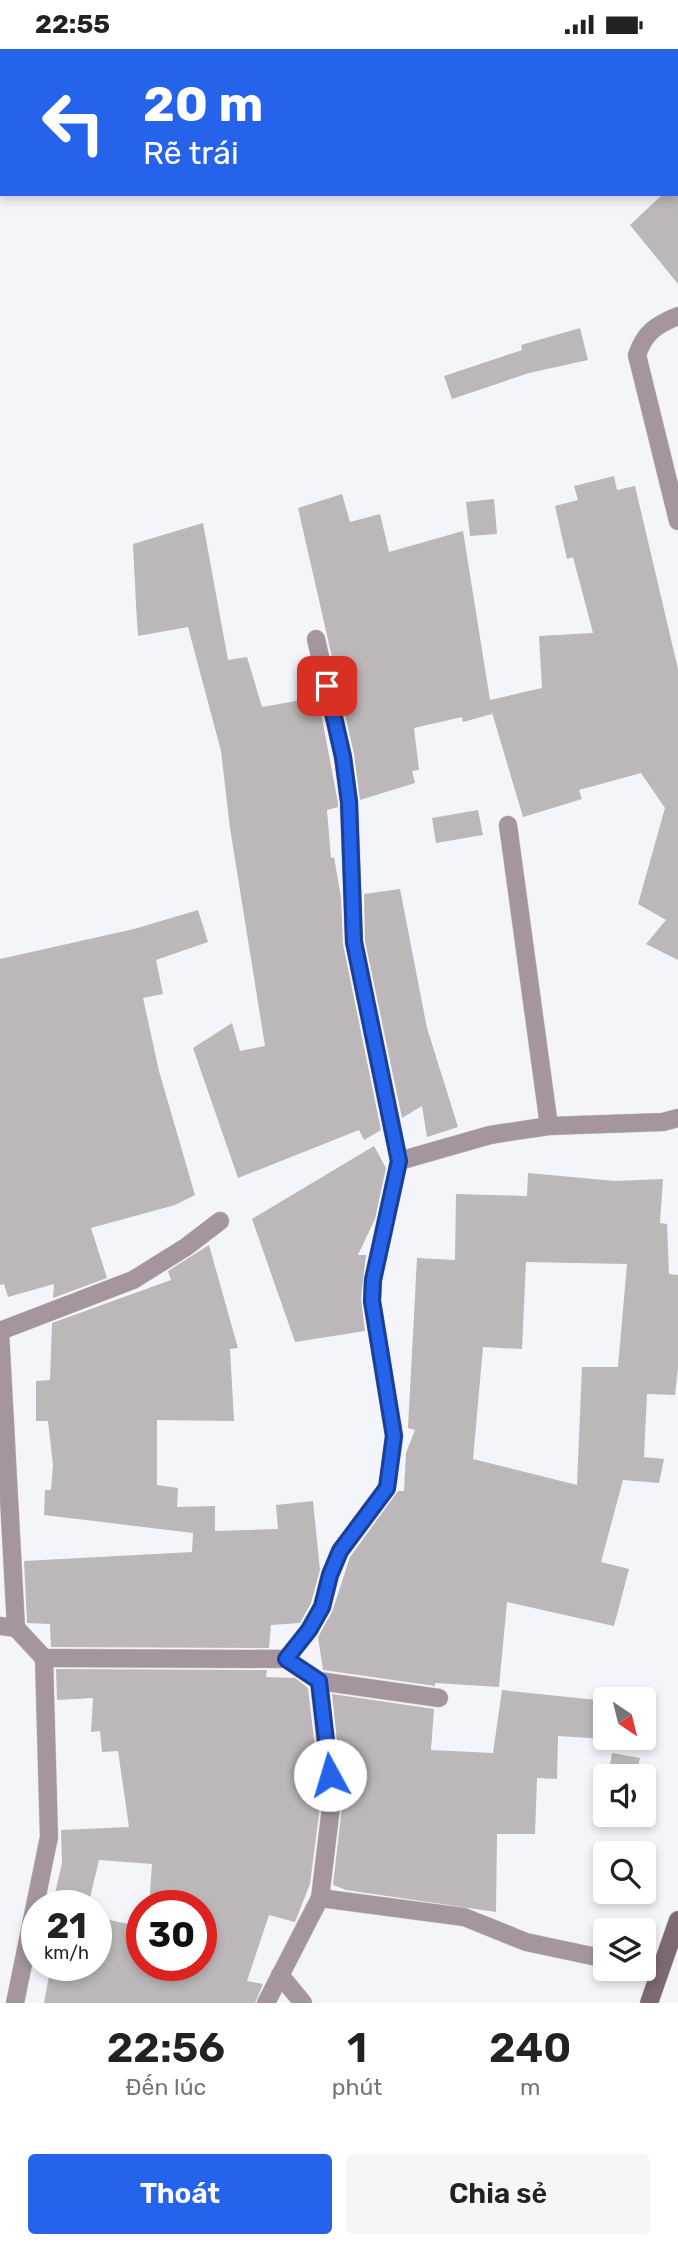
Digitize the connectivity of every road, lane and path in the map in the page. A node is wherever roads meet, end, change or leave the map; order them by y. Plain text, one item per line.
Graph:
1 (678, 316) edge
2 (678, 521) edge
3 (317, 639) dead end
4 (508, 825) dead end
5 (678, 1118) edge
6 (549, 1126) junction
7 (399, 1161) junction
8 (220, 1221) dead end
9 (0, 1331) edge
10 (8, 1627) edge
11 (44, 1658) junction
12 (286, 1659) junction
13 (319, 1681) junction
14 (439, 1698) dead end
15 (320, 1898) junction
16 (678, 1920) edge
17 (593, 1956) edge
18 (280, 1975) junction
19 (15, 2003) edge
20 (266, 2003) edge
21 (303, 2003) edge
22 (649, 2003) edge

1 - 2 street
3 - 7 street
4 - 6 street
5 - 6 street
6 - 7 street
7 - 12 street
8 - 9 street
9 - 10 street
10 - 11 street
11 - 12 street
11 - 19 street
12 - 13 street
13 - 14 street
13 - 15 street
15 - 17 street
15 - 18 street
16 - 22 main road
18 - 20 street
18 - 21 street

